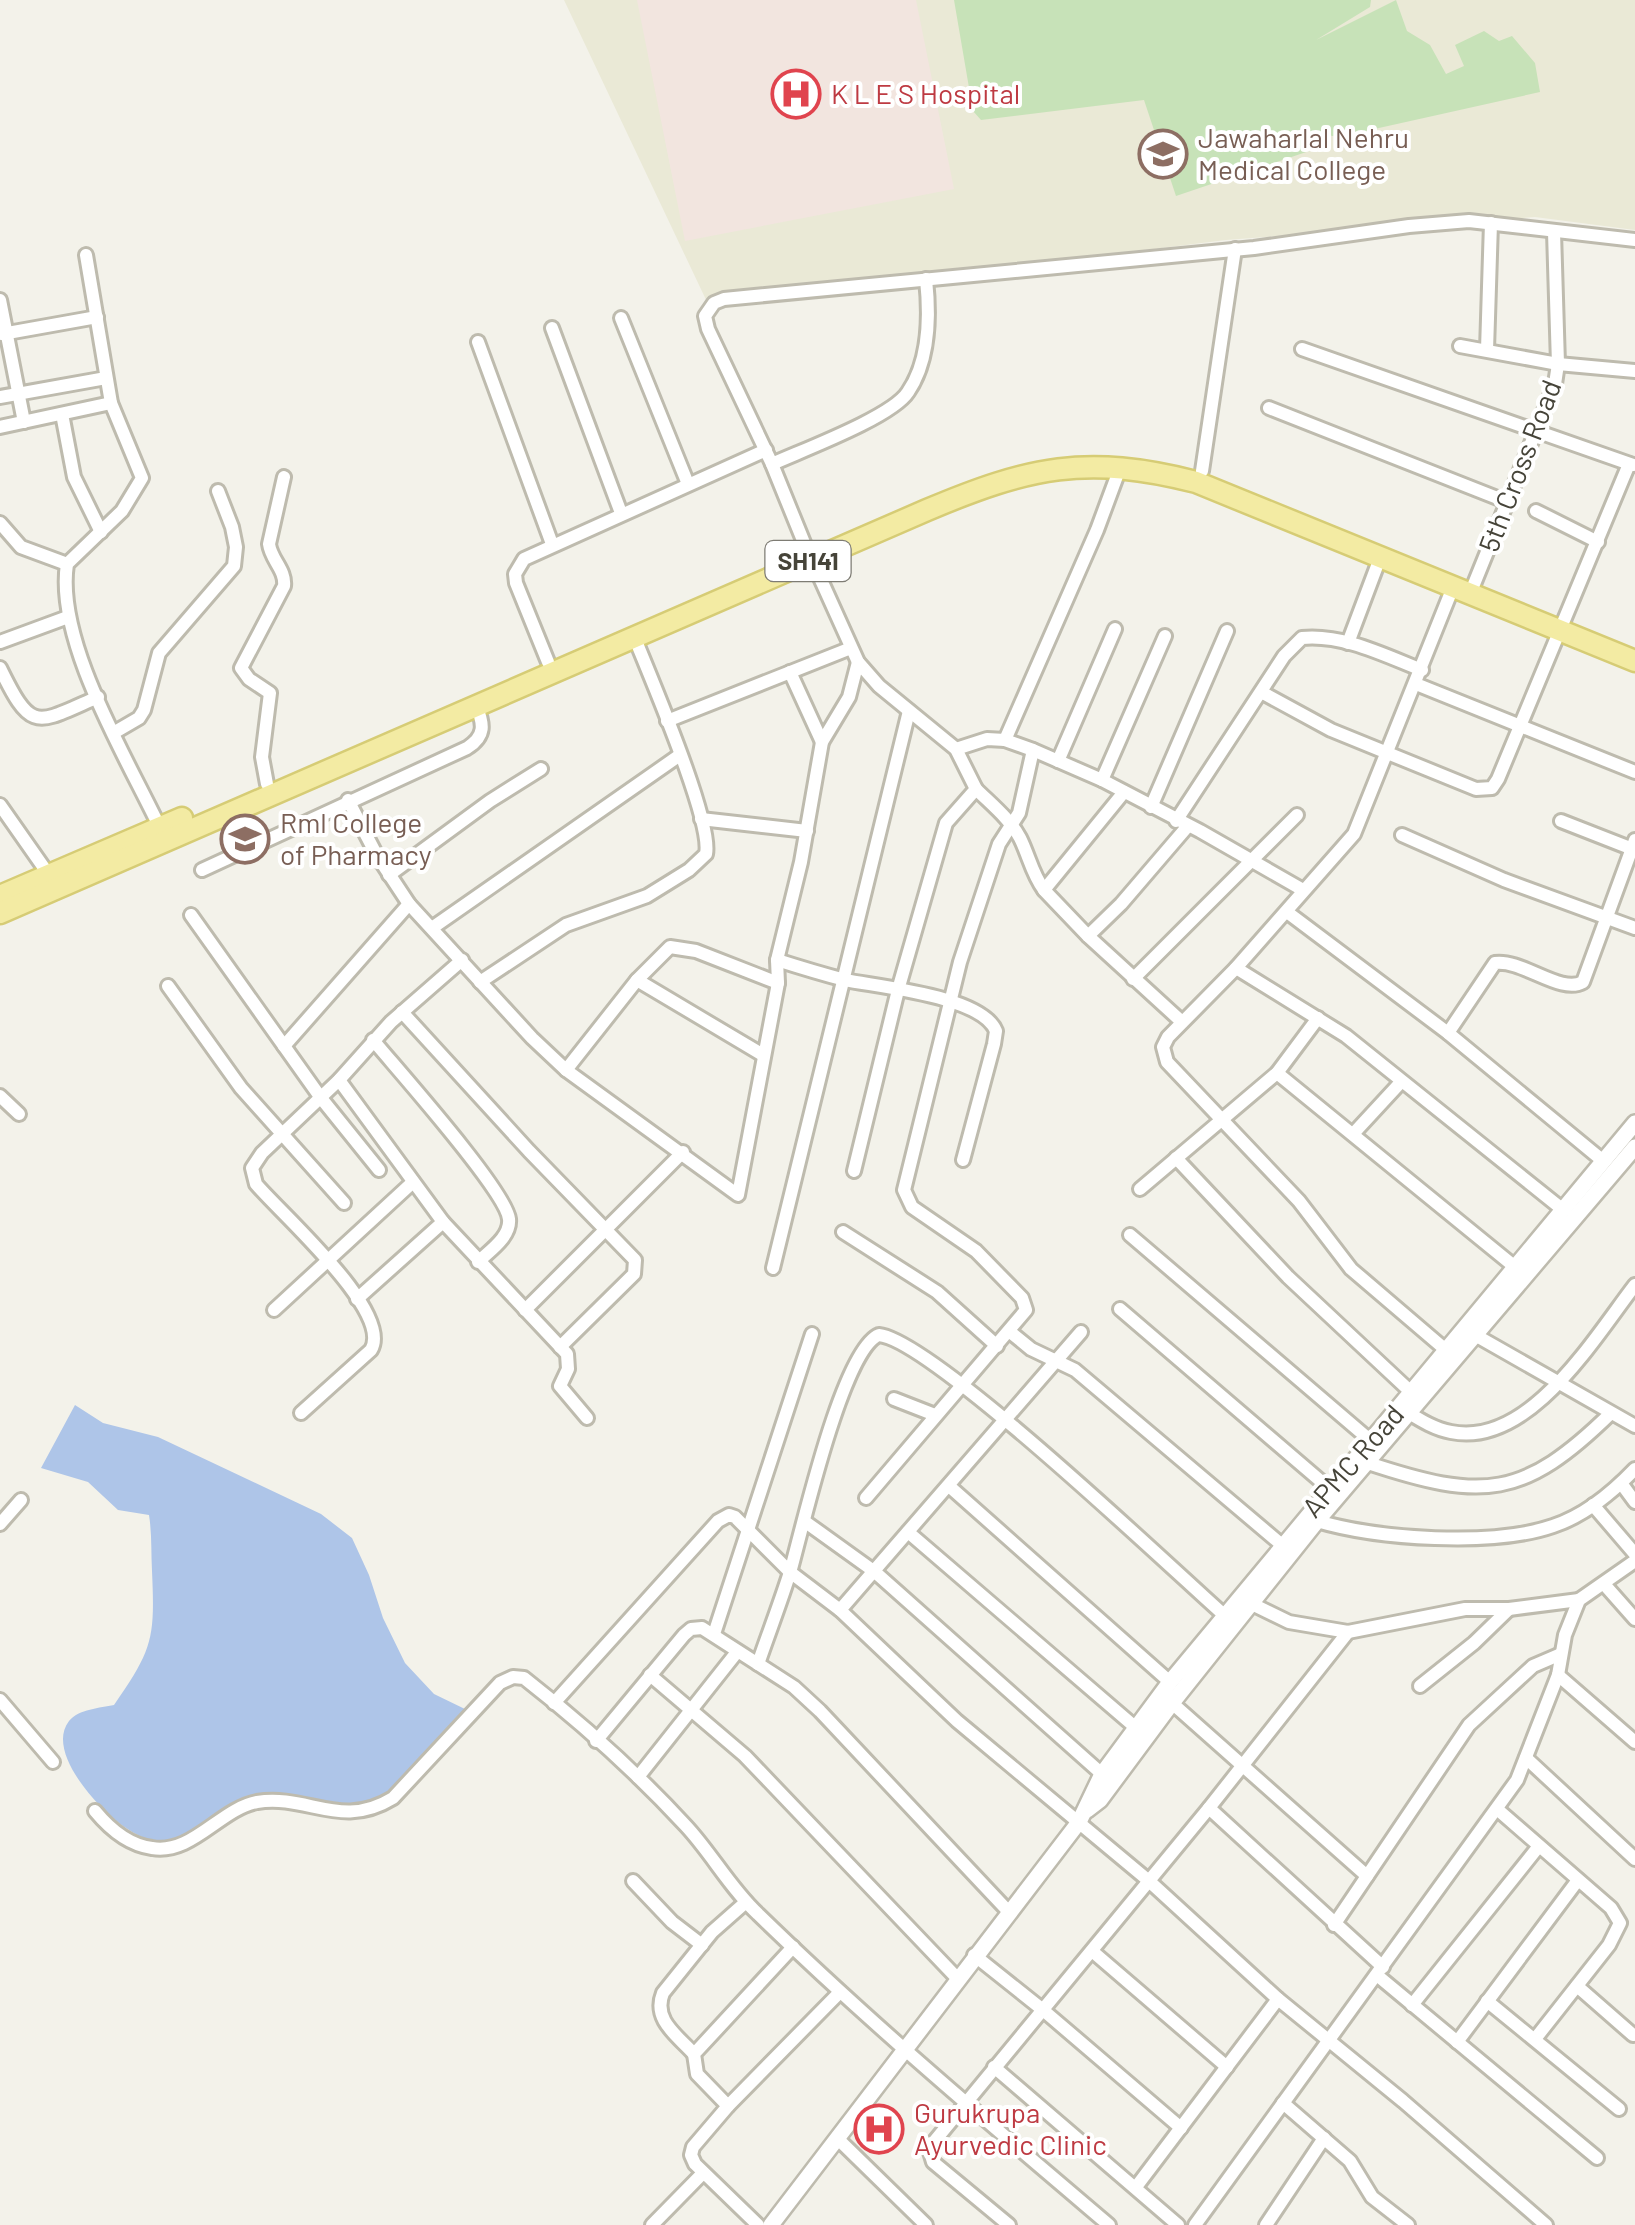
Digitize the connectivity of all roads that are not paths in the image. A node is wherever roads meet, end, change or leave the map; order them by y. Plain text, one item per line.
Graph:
1 (1491, 223) junction
2 (1554, 232) junction
3 (1635, 240) edge
4 (1235, 249) junction
5 (86, 256) dead end
6 (926, 280) junction
7 (0, 300) edge
8 (97, 317) junction
9 (622, 318) dead end
10 (552, 328) dead end
11 (3, 334) edge
12 (478, 342) dead end
13 (1460, 346) dead end
14 (1302, 350) dead end
15 (1487, 350) junction
16 (1558, 364) junction
17 (1635, 372) edge
18 (106, 378) junction
19 (18, 394) junction
20 (0, 398) edge
21 (111, 403) junction
22 (1270, 408) dead end
23 (62, 414) junction
24 (24, 422) junction
25 (0, 427) edge
26 (1534, 430) junction
27 (769, 457) junction
28 (1632, 465) edge
29 (1120, 468) junction
30 (1202, 471) junction
31 (284, 477) dead end
32 (688, 484) junction
33 (218, 490) dead end
34 (1505, 501) junction
35 (1536, 510) dead end
36 (621, 513) junction
37 (0, 523) edge
38 (100, 532) junction
39 (1598, 542) junction
40 (552, 544) junction
41 (810, 557) junction
42 (1380, 558) junction
43 (66, 564) junction
44 (1466, 588) junction
45 (68, 618) junction
46 (1563, 626) junction
47 (1115, 629) dead end
48 (1227, 632) dead end
49 (634, 636) junction
50 (1166, 636) dead end
51 (0, 642) edge
52 (1348, 643) junction
53 (851, 648) junction
54 (1635, 648) edge
55 (1635, 661) edge
56 (548, 662) junction
57 (858, 662) junction
58 (0, 668) edge
59 (1422, 670) junction
60 (790, 672) junction
61 (1416, 684) junction
62 (1263, 693) junction
63 (98, 697) junction
64 (476, 704) junction
65 (909, 710) junction
66 (667, 721) junction
67 (1521, 725) junction
68 (115, 732) junction
69 (1006, 740) junction
70 (822, 742) junction
71 (956, 749) junction
72 (1033, 750) junction
73 (1389, 754) junction
74 (680, 755) junction
75 (1058, 761) junction
76 (542, 769) dead end
77 (1635, 772) edge
78 (1102, 780) junction
79 (267, 784) junction
80 (976, 789) junction
81 (1124, 792) junction
82 (348, 800) junction
83 (0, 805) edge
84 (1151, 807) junction
85 (1298, 815) dead end
86 (701, 819) junction
87 (1561, 821) dead end
88 (1182, 824) junction
89 (1013, 827) junction
90 (160, 828) junction
91 (806, 831) junction
92 (1402, 835) dead end
93 (1634, 846) edge
94 (1250, 860) junction
95 (202, 870) dead end
96 (390, 875) junction
97 (49, 876) junction
98 (1044, 890) junction
99 (1304, 890) junction
100 (0, 896) edge
101 (409, 904) junction
102 (1286, 912) junction
103 (0, 913) edge
104 (191, 915) dead end
105 (1607, 918) junction
106 (432, 928) junction
107 (1635, 928) edge
108 (1088, 936) junction
109 (462, 960) junction
110 (777, 960) junction
111 (1236, 968) junction
112 (843, 979) junction
113 (1133, 979) junction
114 (637, 980) junction
115 (480, 982) junction
116 (778, 983) junction
117 (168, 986) dead end
118 (898, 990) junction
119 (950, 1002) junction
120 (402, 1012) junction
121 (1318, 1018) junction
122 (1182, 1022) junction
123 (1448, 1033) junction
124 (373, 1040) junction
125 (284, 1046) junction
126 (763, 1055) junction
127 (566, 1070) junction
128 (1276, 1073) junction
129 (339, 1080) junction
130 (1401, 1082) junction
131 (0, 1096) edge
132 (321, 1098) junction
133 (18, 1114) dead end
134 (1224, 1119) junction
135 (1635, 1123) edge
136 (1354, 1134) junction
137 (282, 1135) junction
138 (1635, 1147) edge
139 (683, 1152) junction
140 (1176, 1158) junction
141 (964, 1160) dead end
142 (1602, 1160) junction
143 (379, 1170) dead end
144 (854, 1171) dead end
145 (413, 1182) junction
146 (1140, 1189) dead end
147 (344, 1203) dead end
148 (1562, 1209) junction
149 (443, 1222) junction
150 (606, 1229) junction
151 (842, 1232) dead end
152 (1130, 1235) dead end
153 (328, 1260) junction
154 (478, 1262) junction
155 (1515, 1267) junction
156 (773, 1268) dead end
157 (1635, 1285) edge
158 (357, 1300) junction
159 (1629, 1304) edge
160 (1120, 1309) dead end
161 (274, 1310) dead end
162 (524, 1310) junction
163 (1009, 1331) junction
164 (1082, 1332) dead end
165 (1470, 1332) junction
166 (812, 1334) dead end
167 (997, 1346) junction
168 (560, 1347) junction
169 (1447, 1352) junction
170 (1058, 1362) junction
171 (1558, 1383) junction
172 (963, 1386) junction
173 (1412, 1394) junction
174 (894, 1399) dead end
175 (301, 1413) dead end
176 (1409, 1413) junction
177 (1611, 1413) junction
178 (936, 1416) junction
179 (587, 1418) dead end
180 (1004, 1420) junction
181 (1635, 1426) edge
182 (1371, 1441) junction
183 (1368, 1464) junction
184 (1635, 1469) edge
185 (1622, 1483) junction
186 (949, 1486) junction
187 (1330, 1489) junction
188 (866, 1498) dead end
189 (21, 1500) dead end
190 (1635, 1502) edge
191 (1593, 1504) junction
192 (804, 1520) junction
193 (1317, 1521) junction
194 (0, 1524) edge
195 (748, 1528) junction
196 (908, 1532) junction
197 (1282, 1545) junction
198 (1635, 1557) edge
199 (790, 1572) junction
200 (875, 1572) junction
201 (1604, 1584) junction
202 (1579, 1600) junction
203 (1252, 1604) junction
204 (840, 1610) junction
205 (1508, 1610) junction
206 (1224, 1616) junction
207 (1635, 1620) edge
208 (1348, 1632) junction
209 (714, 1634) junction
210 (736, 1652) junction
211 (1561, 1654) junction
212 (758, 1664) junction
213 (650, 1675) junction
214 (1558, 1675) junction
215 (1170, 1682) junction
216 (1420, 1686) dead end
217 (0, 1700) edge
218 (1172, 1702) junction
219 (554, 1703) junction
220 (694, 1710) junction
221 (1136, 1728) junction
222 (596, 1742) junction
223 (1635, 1742) edge
224 (1526, 1758) junction
225 (53, 1762) dead end
226 (1244, 1763) junction
227 (1102, 1774) junction
228 (638, 1777) junction
229 (1209, 1808) junction
230 (1497, 1808) junction
231 (95, 1811) dead end
232 (1083, 1816) junction
233 (1539, 1846) junction
234 (1635, 1859) edge
235 (1368, 1876) junction
236 (634, 1880) dead end
237 (1578, 1880) junction
238 (1149, 1882) junction
239 (746, 1902) junction
240 (1008, 1911) junction
241 (1334, 1925) junction
242 (702, 1945) junction
243 (793, 1947) junction
244 (1092, 1951) junction
245 (974, 1956) junction
246 (1380, 1972) junction
247 (958, 1978) junction
248 (1576, 1986) junction
249 (840, 1992) junction
250 (1278, 1999) junction
251 (1488, 2001) junction
252 (1412, 2004) junction
253 (1044, 2010) junction
254 (1633, 2035) edge
255 (1535, 2039) junction
256 (1328, 2041) junction
257 (1457, 2042) junction
258 (903, 2050) junction
259 (694, 2054) junction
260 (994, 2067) junction
261 (1227, 2067) junction
262 (1283, 2103) junction
263 (966, 2104) junction
264 (728, 2106) junction
265 (1619, 2109) dead end
266 (1181, 2128) junction
267 (838, 2138) junction
268 (1324, 2138) junction
269 (1597, 2158) dead end
270 (703, 2173) junction
271 (1136, 2188) junction
272 (780, 2221) edge
273 (1267, 2224) edge
274 (652, 2225) edge
275 (758, 2225) edge
276 (926, 2225) edge
277 (1009, 2225) edge
278 (1109, 2225) edge
279 (1178, 2225) edge
280 (1195, 2225) edge
281 (1408, 2225) edge
282 (1546, 2225) edge

1 - 2 street
1 - 4 street
1 - 15 street
2 - 3 street
2 - 16 street
4 - 6 street
4 - 30 street
5 - 8 street
6 - 27 street
6 - 27 street
7 - 11 street
8 - 11 street
8 - 18 street
9 - 32 street
10 - 36 street
11 - 19 street
12 - 40 street
13 - 15 street
14 - 26 street
15 - 16 street
16 - 17 street, 5th Cross Road
16 - 26 street, 5th Cross Road
18 - 19 street
18 - 21 street
19 - 20 street
19 - 24 street
21 - 23 street
21 - 38 street
22 - 34 street
23 - 24 street
23 - 38 street
24 - 25 street
26 - 28 street
26 - 34 street, 5th Cross Road
27 - 32 street
27 - 41 street
28 - 39 street
29 - 41 main road, SH141
29 - 42 main road, SH141
29 - 69 street
30 - 41 main road, SH141
30 - 44 main road, SH141
31 - 79 street
32 - 36 street
33 - 68 street
34 - 44 street, 5th Cross Road
35 - 39 street
36 - 40 street
37 - 43 street
38 - 43 street
39 - 46 street
40 - 56 street
41 - 49 main road, SH141
41 - 53 street
41 - 56 main road, SH141
42 - 44 main road, SH141
42 - 52 street
43 - 45 street
44 - 46 main road, SH141
44 - 59 street, 5th Cross Road
45 - 51 street
45 - 63 street
46 - 54 main road, SH141
46 - 55 main road, SH141
46 - 67 street
47 - 75 street
48 - 84 street
49 - 64 main road, SH141
49 - 66 street
50 - 78 street
52 - 59 street
52 - 62 street
53 - 57 street
53 - 60 street
56 - 79 main road, SH141
57 - 65 street
57 - 70 street
58 - 63 street
59 - 61 street, 5th Cross Road
60 - 66 street
60 - 70 street
61 - 67 street
61 - 73 street, 5th Cross Road
62 - 73 street
62 - 88 street
63 - 68 street
64 - 82 street
64 - 103 main road, SH141
65 - 71 street
65 - 112 street
66 - 74 street
67 - 73 street
67 - 77 street
68 - 90 street
69 - 71 street
69 - 72 street
70 - 91 street
71 - 80 street
72 - 75 street
72 - 89 street
73 - 99 street, 5th Cross Road
74 - 86 street
74 - 106 street
75 - 78 street
76 - 96 street
78 - 81 street
79 - 90 main road, SH141
80 - 89 street
80 - 118 street
81 - 84 street
81 - 98 street
82 - 95 street
82 - 96 street
83 - 97 street
84 - 88 street
85 - 94 street
86 - 91 street
86 - 115 street
87 - 93 street
88 - 94 street
88 - 108 street
89 - 98 street
89 - 119 street
90 - 97 main road, SH141
91 - 110 street
92 - 105 street
93 - 105 street
94 - 99 street
94 - 113 street
96 - 101 street
97 - 100 main road, SH141
98 - 108 street
99 - 102 street, 5th Cross Road
101 - 106 street
101 - 125 street
102 - 111 street, 5th Cross Road
102 - 123 street
104 - 125 street
105 - 107 street
105 - 123 street
106 - 109 street
108 - 113 street
109 - 115 street
109 - 120 street
110 - 112 street
110 - 116 street
111 - 121 street
111 - 122 street, 5th Cross Road
112 - 118 street
112 - 156 street
113 - 122 street
114 - 116 street
114 - 126 street
114 - 127 street
115 - 127 street
116 - 126 street
117 - 137 street
118 - 119 street
118 - 144 street
119 - 141 street
119 - 163 street
120 - 124 street
120 - 150 street
121 - 128 street
121 - 130 street
122 - 134 street
123 - 142 street
124 - 129 street
124 - 154 street
125 - 132 street
126 - 139 street
127 - 139 street
128 - 134 street
128 - 136 street
129 - 132 street
129 - 145 street
130 - 136 street
130 - 148 street
131 - 133 street
132 - 137 street
132 - 143 street
134 - 140 street
134 - 169 street
135 - 142 street, APMC Road
136 - 155 street
137 - 147 street
137 - 153 street
138 - 165 street, APMC Road
139 - 150 street
140 - 146 street
140 - 173 street
142 - 148 street, APMC Road
145 - 149 street
145 - 153 street
148 - 155 street, APMC Road
149 - 154 street
149 - 158 street
150 - 162 street
150 - 168 street
151 - 167 street
152 - 182 street
153 - 158 street
153 - 161 street
154 - 162 street
155 - 165 street, APMC Road
157 - 159 street
158 - 175 street
159 - 171 street
160 - 187 street
162 - 168 street
163 - 167 street
163 - 170 street
164 - 170 street
165 - 169 street, APMC Road
165 - 171 street
165 - 176 street, APMC Road
166 - 195 street
167 - 172 street
168 - 179 street
169 - 173 street, APMC Road
170 - 180 street
170 - 197 street
171 - 176 street
171 - 177 street
172 - 178 street
172 - 180 street
172 - 192 street
173 - 182 street, APMC Road
174 - 178 street
176 - 183 street, APMC Road
177 - 181 street
177 - 183 street
178 - 188 street
180 - 186 street
180 - 206 street
182 - 187 street, APMC Road
183 - 193 street, APMC Road
184 - 185 street
185 - 190 street
185 - 191 street
186 - 196 street
186 - 215 street
187 - 197 street, APMC Road
189 - 194 street
191 - 193 street
191 - 198 street
192 - 199 street
192 - 200 street
193 - 203 street, APMC Road
195 - 199 street
195 - 209 street
195 - 219 street
196 - 200 street
196 - 221 street
197 - 206 street, APMC Road
198 - 201 street
199 - 204 street
199 - 212 street
200 - 204 street
200 - 227 street
201 - 202 street
201 - 207 street
202 - 205 street
202 - 211 street
203 - 208 street
203 - 218 street, APMC Road
204 - 232 street
205 - 208 street
205 - 216 street
206 - 215 street, APMC Road
208 - 226 street
209 - 210 street
209 - 213 street
210 - 212 street
210 - 220 street
211 - 214 street
211 - 235 street
212 - 240 street
213 - 220 street
213 - 222 street
214 - 223 street
214 - 224 street
215 - 221 street, APMC Road
217 - 225 street
218 - 226 street
218 - 232 street, APMC Road
219 - 222 street
219 - 231 street
220 - 228 street
220 - 247 street
221 - 227 street, APMC Road
222 - 228 street
224 - 230 street
224 - 234 street
226 - 229 street
226 - 235 street
227 - 232 street, APMC Road
228 - 239 street
229 - 238 street
229 - 241 street
230 - 233 street
230 - 246 street
232 - 238 street
232 - 240 street, APMC Road
233 - 237 street
233 - 252 street
235 - 241 street
236 - 242 street
237 - 248 street
237 - 251 street
238 - 244 street
238 - 250 street
239 - 242 street
239 - 243 street
240 - 245 street, APMC Road
241 - 246 street
242 - 259 street
243 - 249 street
243 - 259 street
244 - 253 street
244 - 261 street
245 - 247 street, APMC Road
245 - 253 street
246 - 252 street
246 - 256 street
247 - 258 street, APMC Road
248 - 254 street
248 - 255 street
249 - 258 street
249 - 264 street
250 - 256 street
250 - 261 street
251 - 255 street
251 - 257 street
252 - 257 street
253 - 260 street
253 - 266 street
255 - 265 street
256 - 262 street
256 - 282 street
257 - 269 street
258 - 263 street
258 - 267 street, APMC Road
259 - 264 street
260 - 263 street
260 - 271 street
261 - 266 street
262 - 268 street
262 - 280 street
263 - 277 street
263 - 278 street
264 - 270 street
266 - 271 street
267 - 272 street, APMC Road
267 - 276 street
268 - 273 street
268 - 281 street
270 - 274 street
270 - 275 street
271 - 279 street

